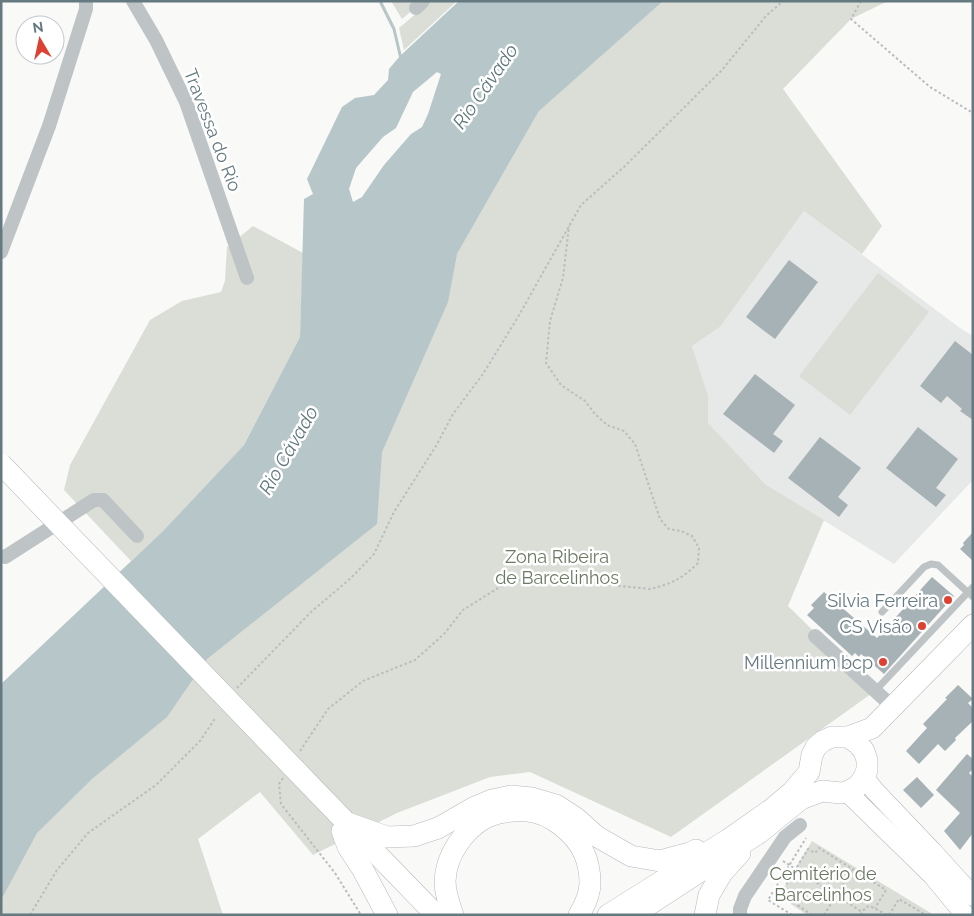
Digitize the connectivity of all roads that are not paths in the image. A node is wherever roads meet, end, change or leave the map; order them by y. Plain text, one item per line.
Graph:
1 (86, 1) edge
2 (133, 1) edge
3 (1, 252) edge
4 (247, 278) dead end
5 (1, 464) edge
6 (1, 477) edge
7 (137, 536) dead end
8 (1, 556) edge
9 (971, 592) edge
10 (882, 612) dead end
11 (973, 625) edge
12 (815, 636) dead end
13 (875, 691) junction
14 (893, 707) junction
15 (856, 744) junction
16 (809, 772) junction
17 (864, 777) junction
18 (305, 786) junction
19 (822, 791) junction
20 (847, 792) junction
21 (800, 825) dead end
22 (344, 826) junction
23 (759, 833) junction
24 (729, 839) junction
25 (973, 896) edge
26 (388, 915) edge
27 (420, 915) edge
28 (436, 915) edge
29 (452, 915) edge
30 (579, 915) edge
31 (608, 915) edge
32 (633, 915) edge
33 (705, 915) edge
34 (740, 915) edge
35 (965, 915) edge

1 - 3 street
2 - 4 street, Travessa do Rio
5 - 18 main road, bridge
6 - 18 main road
7 - 8 street
9 - 10 lane
9 - 13 lane
11 - 14 main road
12 - 13 street
13 - 14 street
14 - 15 main road
15 - 16 main road
15 - 17 main road
16 - 19 main road
16 - 24 main road
17 - 20 main road
17 - 25 main road
18 - 22 main road
19 - 20 main road
19 - 23 main road
20 - 35 main road
21 - 34 street
22 - 24 main road
22 - 26 main road
22 - 27 main road
22 - 28 main road
23 - 32 main road
23 - 33 main road
24 - 31 main road
29 - 30 main road

